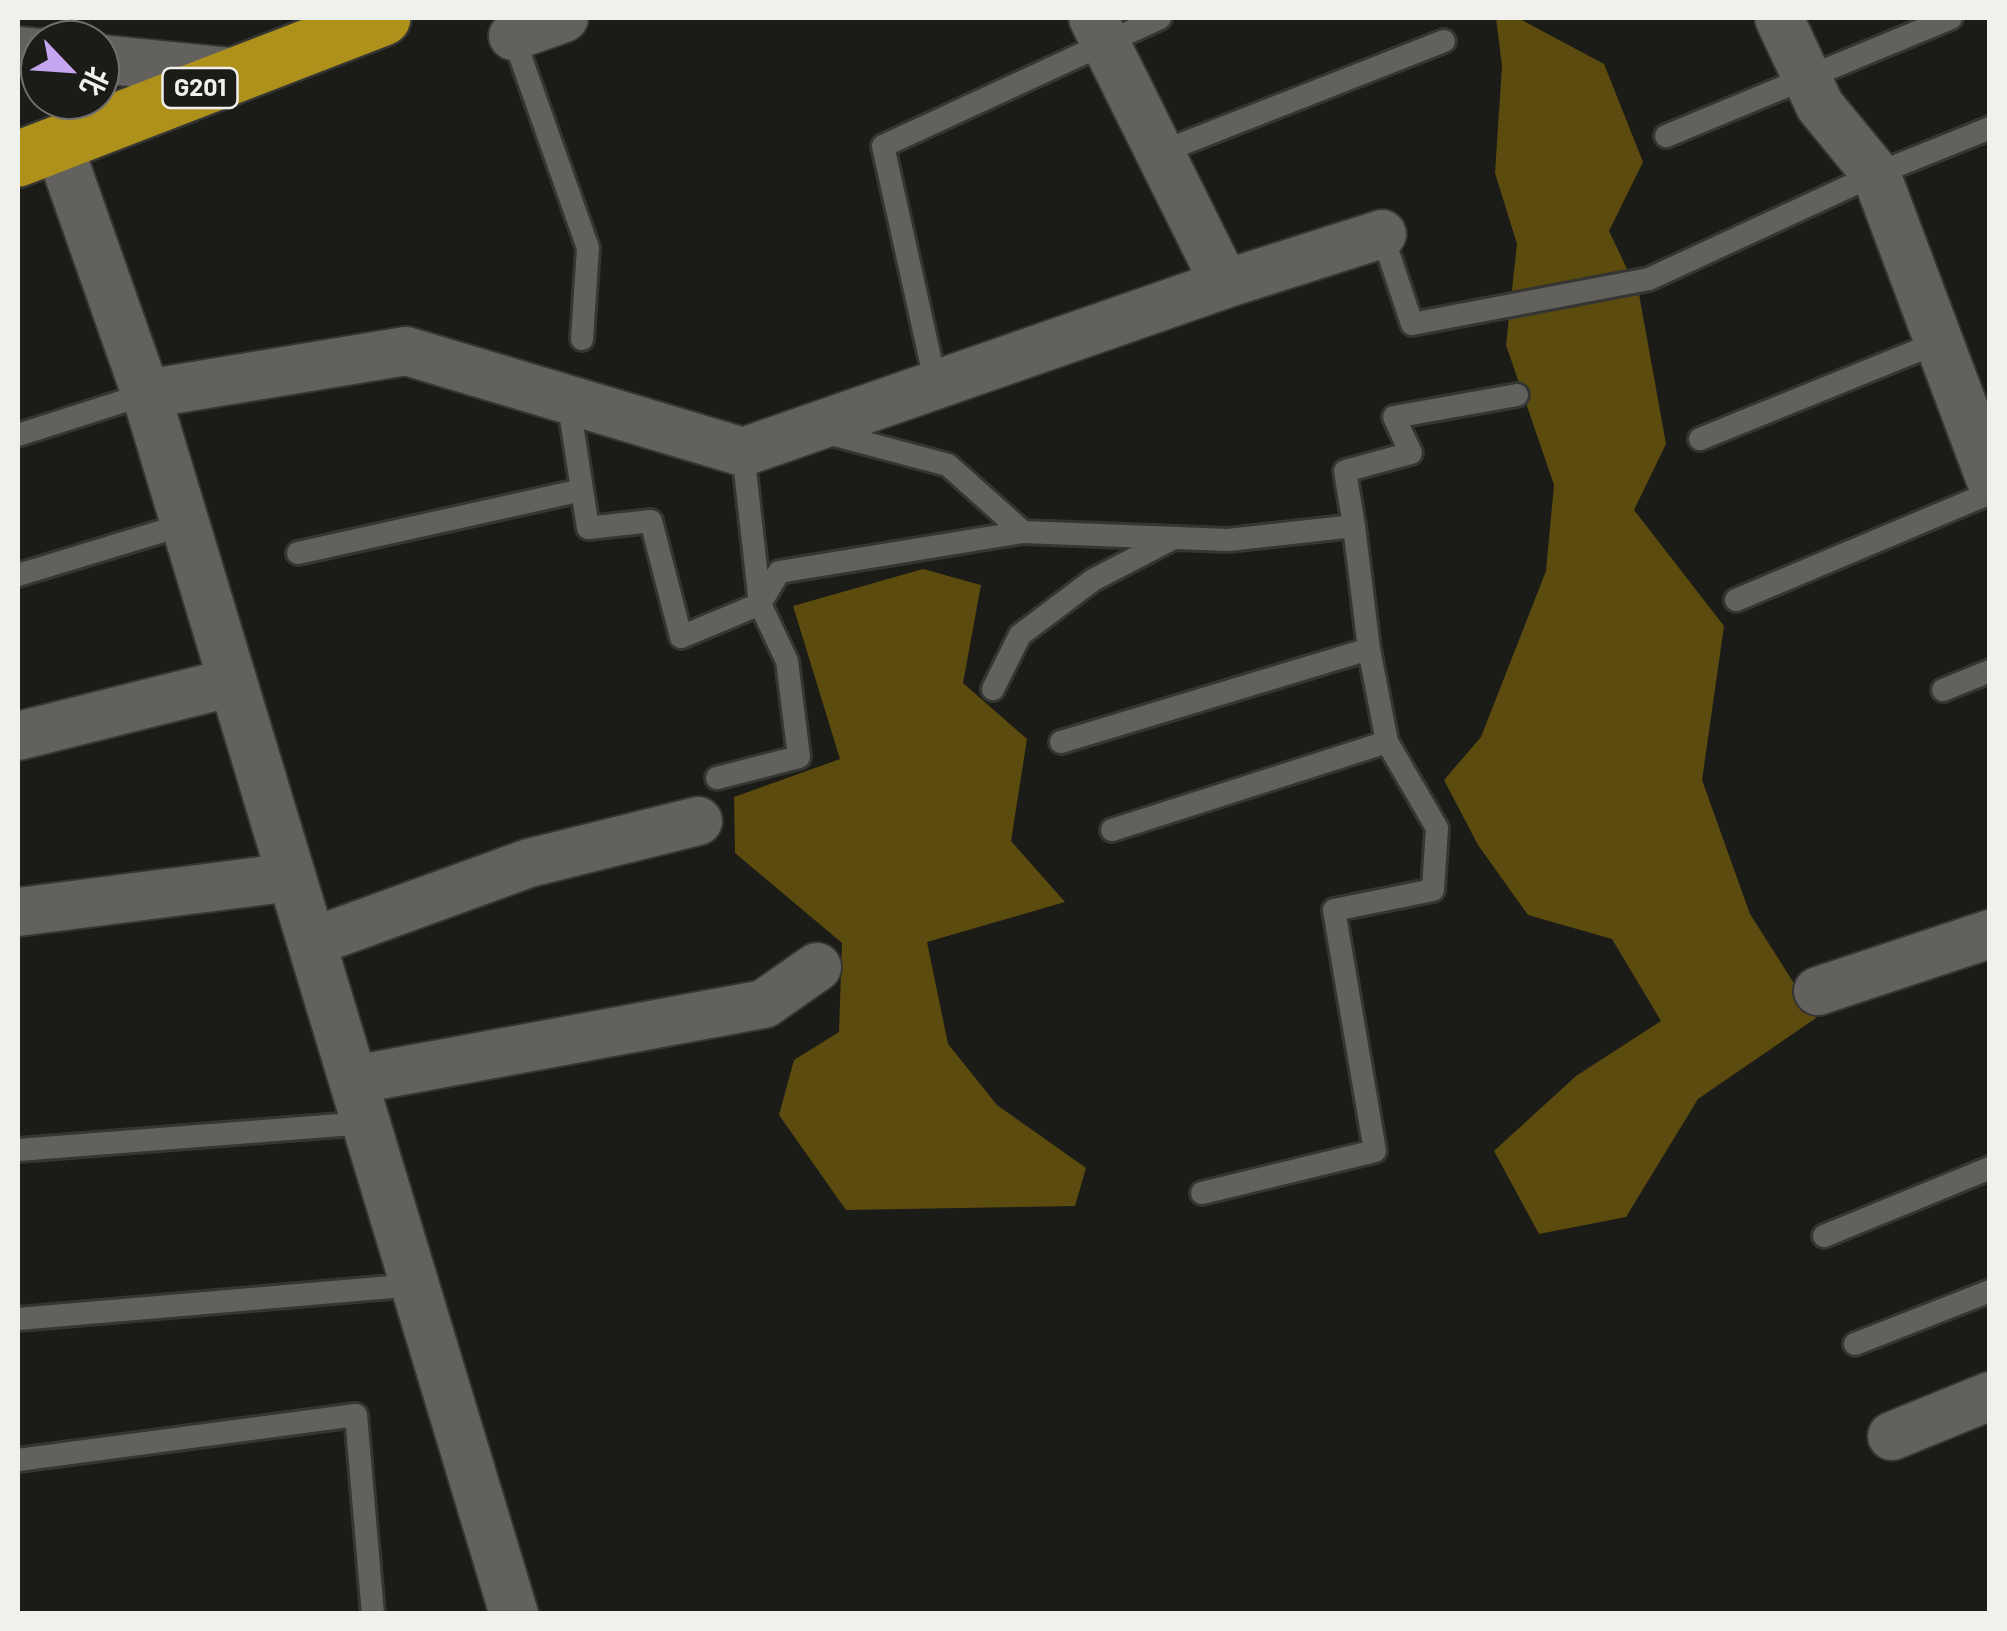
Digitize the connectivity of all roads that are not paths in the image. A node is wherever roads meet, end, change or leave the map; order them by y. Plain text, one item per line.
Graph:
1 (383, 18) edge
2 (564, 18) edge
3 (1160, 18) edge
4 (1779, 18) edge
5 (1952, 18) edge
6 (510, 27) edge
7 (1098, 30) edge
8 (1444, 41) dead end
9 (120, 61) edge
10 (240, 73) junction
11 (1808, 76) junction
12 (1990, 128) edge
13 (1666, 136) dead end
14 (38, 151) edge
15 (1159, 153) junction
16 (1876, 174) junction
17 (1382, 234) joint
18 (1225, 284) junction
19 (582, 339) dead end
20 (1938, 342) junction
21 (936, 384) junction
22 (146, 394) junction
23 (1517, 395) dead end
24 (1975, 397) edge
25 (568, 399) junction
26 (811, 428) junction
27 (18, 435) edge
28 (1700, 440) dead end
29 (743, 452) junction
30 (1990, 478) edge
31 (582, 490) junction
32 (1990, 493) edge
33 (186, 524) junction
34 (1354, 526) junction
35 (1023, 532) junction
36 (1173, 538) junction
37 (298, 553) dead end
38 (18, 575) edge
39 (1736, 600) dead end
40 (760, 604) junction
41 (1369, 649) junction
42 (1990, 672) edge
43 (233, 682) junction
44 (992, 689) dead end
45 (1943, 690) dead end
46 (18, 736) edge
47 (1062, 742) dead end
48 (1387, 742) junction
49 (717, 778) dead end
50 (698, 821) dead end
51 (1112, 830) dead end
52 (292, 878) junction
53 (18, 912) edge
54 (1990, 934) edge
55 (312, 942) junction
56 (818, 967) dead end
57 (1818, 991) dead end
58 (360, 1102) junction
59 (18, 1150) edge
60 (1990, 1168) edge
61 (1202, 1192) dead end
62 (1824, 1236) dead end
63 (415, 1285) junction
64 (1990, 1291) edge
65 (18, 1319) edge
66 (1855, 1344) dead end
67 (1990, 1396) edge
68 (1892, 1436) dead end
69 (18, 1460) edge
70 (373, 1614) edge
71 (514, 1614) edge

1 - 10 highway, G201
2 - 6 street
3 - 7 lane
4 - 11 street
5 - 11 lane
6 - 19 lane
7 - 15 street
7 - 21 lane
8 - 15 lane
9 - 10 street
10 - 14 highway, G201
11 - 13 lane
11 - 16 street
12 - 16 lane
14 - 22 street
15 - 18 street
16 - 17 lane
16 - 20 street
17 - 18 street
18 - 21 street
20 - 24 street
20 - 28 lane
21 - 26 street
22 - 25 street
22 - 27 lane
22 - 33 street
23 - 34 lane
24 - 30 street
25 - 29 street
25 - 31 lane
26 - 29 street
26 - 35 lane
29 - 40 lane
31 - 37 lane
31 - 40 lane
32 - 39 lane
33 - 38 lane
33 - 43 street
34 - 36 lane
34 - 41 lane
35 - 36 lane
35 - 40 lane
36 - 44 lane
40 - 49 lane
41 - 47 lane
41 - 48 lane
42 - 45 lane
43 - 46 street
43 - 52 street
48 - 51 lane
48 - 61 lane
50 - 55 street
52 - 53 street
52 - 55 street
54 - 57 street
55 - 58 street
56 - 58 street
58 - 59 lane
58 - 63 street
60 - 62 lane
63 - 65 lane
63 - 71 street
64 - 66 lane
67 - 68 street
69 - 70 lane

